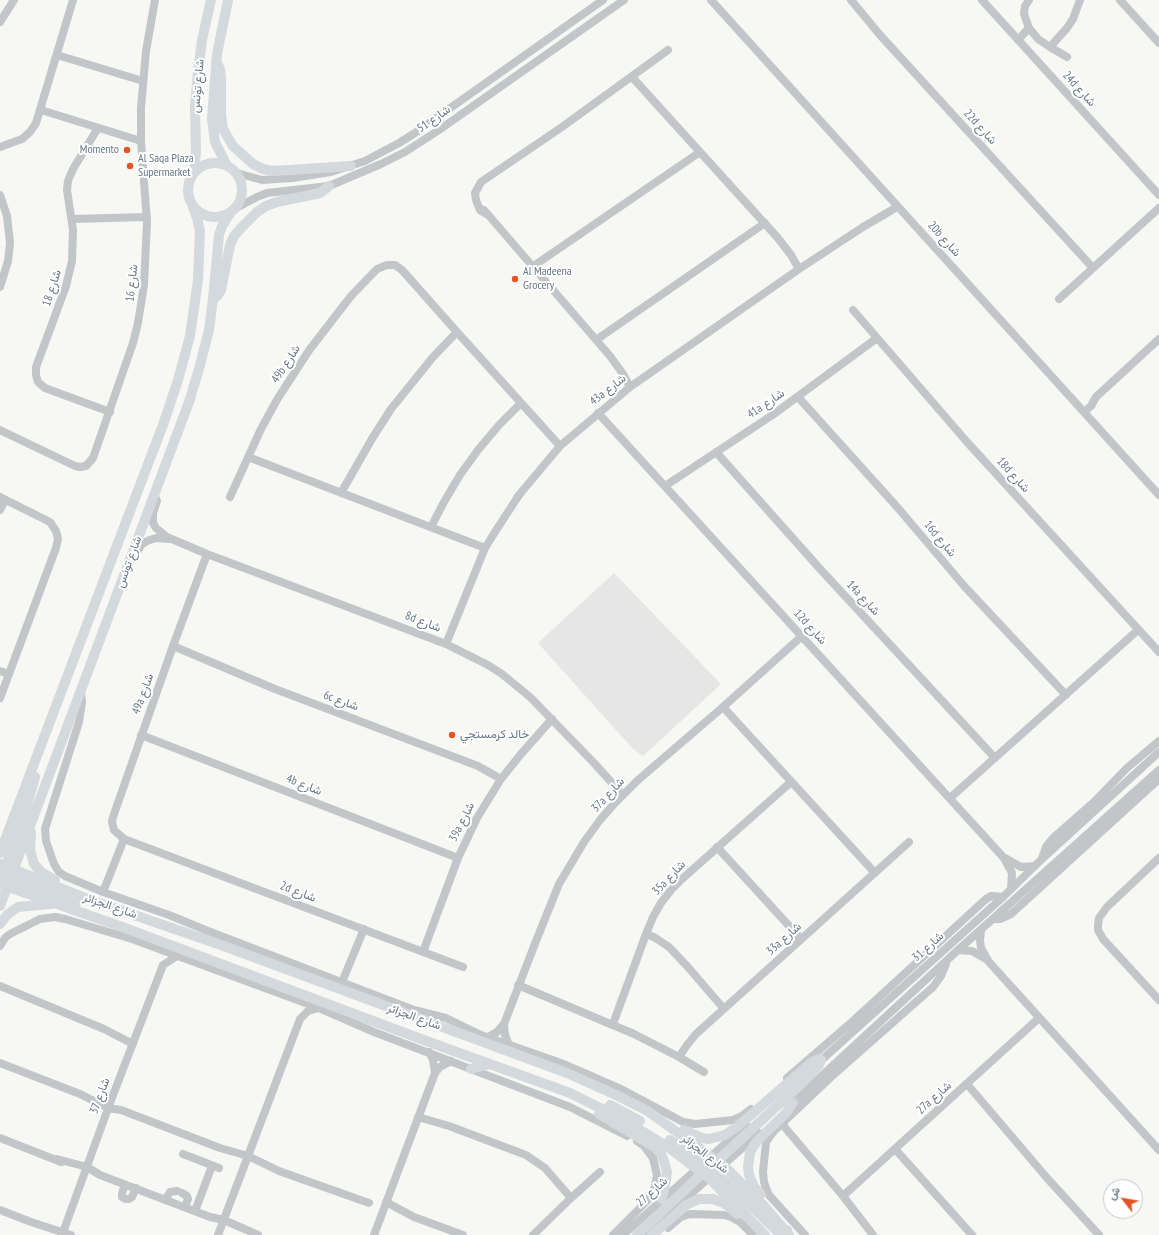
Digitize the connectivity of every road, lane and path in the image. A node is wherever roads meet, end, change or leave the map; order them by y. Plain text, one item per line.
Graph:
1 (14, 0) edge
2 (73, 0) edge
3 (155, 0) edge
4 (211, 0) edge
5 (228, 0) edge
6 (603, 0) edge
7 (624, 0) edge
8 (711, 0) edge
9 (851, 0) edge
10 (982, 0) edge
11 (1029, 0) edge
12 (1080, 0) edge
13 (1126, 2) edge
14 (0, 22) edge
15 (1029, 28) junction
16 (1018, 40) junction
17 (1159, 43) edge
18 (1050, 47) junction
19 (668, 50) dead end
20 (57, 55) junction
21 (1067, 57) dead end
22 (216, 61) junction
23 (632, 76) junction
24 (143, 81) junction
25 (41, 110) junction
26 (98, 128) junction
27 (141, 141) junction
28 (0, 147) edge
29 (698, 150) junction
30 (226, 166) junction
31 (351, 166) junction
32 (194, 173) junction
33 (237, 173) junction
34 (329, 186) junction
35 (0, 195) edge
36 (1159, 195) edge
37 (895, 205) junction
38 (192, 206) junction
39 (1159, 208) edge
40 (233, 210) junction
41 (147, 217) junction
42 (72, 219) junction
43 (763, 221) junction
44 (802, 267) junction
45 (1093, 268) junction
46 (534, 269) junction
47 (0, 287) edge
48 (213, 299) junction
49 (1059, 299) dead end
50 (853, 310) dead end
51 (457, 332) junction
52 (877, 338) junction
53 (1159, 340) edge
54 (597, 342) junction
55 (633, 385) junction
56 (798, 397) junction
57 (520, 403) junction
58 (1082, 410) junction
59 (110, 412) junction
60 (598, 413) junction
61 (0, 430) edge
62 (560, 446) junction
63 (716, 452) junction
64 (248, 457) junction
65 (665, 486) junction
66 (154, 494) junction
67 (342, 494) junction
68 (1159, 495) edge
69 (230, 497) dead end
70 (3, 499) edge
71 (0, 510) edge
72 (431, 527) junction
73 (172, 540) junction
74 (485, 548) junction
75 (207, 554) junction
76 (125, 571) junction
77 (1138, 630) junction
78 (802, 636) junction
79 (446, 644) junction
80 (173, 646) junction
81 (1159, 652) edge
82 (0, 671) edge
83 (9, 674) junction
84 (80, 690) junction
85 (1066, 695) junction
86 (0, 698) edge
87 (723, 707) junction
88 (552, 719) junction
89 (141, 735) junction
90 (1159, 741) edge
91 (1159, 752) edge
92 (38, 753) junction
93 (995, 758) junction
94 (1159, 770) edge
95 (1159, 778) edge
96 (501, 779) junction
97 (791, 782) junction
98 (623, 795) junction
99 (950, 798) junction
100 (15, 814) junction
101 (33, 818) junction
102 (0, 833) edge
103 (124, 839) junction
104 (909, 842) dead end
105 (718, 847) junction
106 (0, 853) edge
107 (458, 858) junction
108 (1004, 858) junction
109 (1159, 858) edge
110 (1042, 859) junction
111 (1035, 866) junction
112 (875, 873) junction
113 (4, 876) edge
114 (1011, 889) junction
115 (103, 892) junction
116 (1003, 897) junction
117 (85, 898) junction
118 (56, 903) junction
119 (0, 906) edge
120 (993, 919) junction
121 (0, 924) edge
122 (125, 928) junction
123 (364, 930) junction
124 (981, 930) junction
125 (646, 934) junction
126 (132, 939) junction
127 (801, 939) junction
128 (0, 946) edge
129 (152, 947) junction
130 (958, 950) junction
131 (423, 952) junction
132 (268, 953) junction
133 (177, 956) junction
134 (251, 956) junction
135 (946, 962) junction
136 (989, 962) junction
137 (163, 966) junction
138 (463, 967) dead end
139 (342, 982) junction
140 (518, 985) junction
141 (0, 986) edge
142 (1156, 990) edge
143 (294, 999) junction
144 (1159, 1000) edge
145 (319, 1008) junction
146 (724, 1009) junction
147 (1039, 1018) junction
148 (300, 1019) junction
149 (504, 1024) junction
150 (613, 1024) junction
151 (488, 1037) junction
152 (134, 1041) junction
153 (509, 1045) junction
154 (428, 1052) junction
155 (679, 1057) junction
156 (821, 1060) junction
157 (451, 1061) junction
158 (0, 1063) edge
159 (561, 1063) junction
160 (490, 1064) junction
161 (471, 1069) junction
162 (704, 1072) dead end
163 (435, 1073) junction
164 (567, 1073) junction
165 (831, 1077) junction
166 (820, 1079) junction
167 (967, 1084) junction
168 (570, 1093) junction
169 (792, 1103) junction
170 (109, 1105) junction
171 (646, 1110) junction
172 (419, 1115) junction
173 (782, 1124) junction
174 (0, 1138) edge
175 (895, 1149) junction
176 (1159, 1150) edge
177 (183, 1154) dead end
178 (247, 1159) junction
179 (710, 1167) junction
180 (86, 1170) junction
181 (600, 1172) dead end
182 (125, 1184) junction
183 (136, 1188) junction
184 (843, 1196) junction
185 (571, 1198) junction
186 (662, 1199) junction
187 (166, 1200) junction
188 (369, 1203) dead end
189 (385, 1205) junction
190 (185, 1207) junction
191 (0, 1210) edge
192 (195, 1211) junction
193 (223, 1222) junction
194 (788, 1233) edge
195 (63, 1234) edge
196 (255, 1234) edge
197 (218, 1235) edge
198 (374, 1235) edge
199 (463, 1235) edge
200 (533, 1235) edge
201 (613, 1235) edge
202 (623, 1235) edge
203 (637, 1235) edge
204 (645, 1235) edge
205 (652, 1235) edge
206 (660, 1235) edge
207 (753, 1235) edge
208 (760, 1235) edge
209 (765, 1235) edge
210 (805, 1235) edge
211 (873, 1235) edge
212 (972, 1235) edge
213 (1099, 1235) edge

1 - 14 street
2 - 20 street
3 - 24 street, شارع 16
4 - 32 main road, شارع تونس
5 - 22 main road, شارع تونس
6 - 31 street, شارع 51
7 - 34 street, شارع 51
8 - 37 street, 20b شارع
9 - 45 street, 22d شارع
10 - 16 street, 24d شارع
11 - 15 street
12 - 18 street
13 - 17 street
15 - 16 street
15 - 18 street
16 - 36 street, 24d شارع
18 - 21 street
19 - 23 street
20 - 24 street
20 - 25 street
22 - 30 main road, شارع تونس
22 - 31 main road
23 - 29 street
23 - 46 street
24 - 27 street, شارع 16
25 - 26 street
25 - 28 street
26 - 27 street
26 - 42 street, شارع 18
27 - 41 street, شارع 16
29 - 43 street
29 - 46 street
30 - 32 main road
30 - 33 main road
31 - 33 street, شارع 51
32 - 38 main road
33 - 40 main road
34 - 40 street, شارع 51
34 - 48 main road
35 - 47 street
37 - 44 street, 43a شارع
37 - 58 street, 20b شارع
38 - 40 main road
38 - 92 main road, شارع تونس
39 - 45 street
40 - 48 main road, شارع تونس
41 - 42 street
41 - 59 street, شارع 16
42 - 59 street, شارع 18
43 - 44 street
43 - 54 street
44 - 55 street, 43a شارع
45 - 49 street
46 - 54 street
48 - 66 main road, شارع تونس
50 - 52 street, 18d شارع
51 - 57 street
51 - 64 street, 49b شارع
51 - 67 street
52 - 56 street, 41a شارع
52 - 77 street, 18d شارع
53 - 58 street
54 - 55 street
55 - 60 street, 43a شارع
56 - 63 street, 41a شارع
56 - 85 street, 16d شارع
57 - 62 street
57 - 72 street
58 - 68 street, 20b شارع
59 - 61 street, شارع 16
60 - 62 street, 43a شارع
60 - 65 street, 12d شارع
62 - 74 street, 43a شارع
63 - 65 street, 41a شارع
63 - 93 street, 14a شارع
64 - 67 street
64 - 69 street, 49b شارع
65 - 78 street, 12d شارع
66 - 73 street, 8d شارع
66 - 76 main road, شارع تونس
67 - 72 street
70 - 71 street
70 - 83 street
72 - 74 street
73 - 75 street, 8d شارع
73 - 76 street, 8d شارع
74 - 79 street, 43a شارع
75 - 79 street, 8d شارع
75 - 80 street, 49a شارع
76 - 84 main road, شارع تونس
77 - 81 street, 18d شارع
77 - 85 street
78 - 87 street, 37a شارع
78 - 99 street, 12d شارع
79 - 88 street, 8d شارع
80 - 89 street, 49a شارع
80 - 96 street, 6c شارع
82 - 83 street
83 - 86 street
84 - 101 main road, شارع تونس
84 - 115 street
85 - 93 street
87 - 97 street
87 - 98 street, 37a شارع
88 - 96 street, 39a شارع
88 - 98 street, 8d شارع
89 - 103 street, 49a شارع
89 - 107 street, 4b شارع
90 - 110 street
91 - 110 street, شارع 31
92 - 100 main road, شارع تونس
92 - 113 main road
93 - 99 street
94 - 120 street, شارع 31
95 - 120 street
96 - 107 street, 39a شارع
97 - 105 street, 35a شارع
97 - 112 street
98 - 140 street, 37a شارع
99 - 108 street, 12d شارع
100 - 102 main road
100 - 106 main road, شارع تونس
101 - 113 main road, شارع تونس
101 - 117 main road
103 - 115 street
103 - 123 street, 2d شارع
104 - 112 street, 33a شارع
105 - 125 street, 35a شارع
105 - 127 street
107 - 131 street, 39a شارع
108 - 111 street, 12d شارع
108 - 114 street, 12d شارع
109 - 142 street
110 - 111 street, شارع 31
111 - 114 street, شارع 31
112 - 127 street, 33a شارع
113 - 117 main road, شارع الجزائر
113 - 118 main road, شارع الجزائر
113 - 119 main road, شارع تونس
114 - 116 street, شارع 31
115 - 132 street
116 - 156 street, شارع 31
116 - 159 street
117 - 134 main road, شارع الجزائر
118 - 121 main road
118 - 122 main road, شارع الجزائر
120 - 124 street, شارع 31
122 - 126 main road
122 - 160 main road, شارع الجزائر
123 - 131 street, 2d شارع
123 - 139 street
124 - 130 street, شارع 31
124 - 136 street
125 - 146 street
125 - 150 street, 35a شارع
126 - 128 street
126 - 129 street
127 - 146 street, 33a شارع
129 - 133 street
129 - 137 street
130 - 135 street, شارع 31
130 - 136 street
131 - 138 street, 2d شارع
132 - 134 main road
132 - 139 street
133 - 137 street
133 - 143 street
134 - 164 main road, شارع الجزائر
135 - 165 street
135 - 166 street, شارع 31
136 - 147 street
137 - 152 street, شارع 37
139 - 151 street
140 - 149 street, 37a شارع
140 - 150 street
141 - 152 street
142 - 144 street
143 - 145 street
143 - 148 street
145 - 148 street
145 - 154 street
146 - 155 street, 33a شارع
147 - 167 street, 27a شارع
147 - 176 street
148 - 178 street
149 - 151 street
149 - 153 street
150 - 155 street
151 - 153 street
152 - 170 street, شارع 37
153 - 159 street
154 - 157 street
154 - 163 street
155 - 162 street
156 - 171 main road
156 - 179 main road
157 - 161 street
157 - 163 street
158 - 170 street
159 - 164 main road
160 - 161 main road
160 - 168 main road, شارع الجزائر
161 - 201 street
163 - 172 street
164 - 171 main road, شارع الجزائر
165 - 166 street
165 - 173 street
166 - 169 street, شارع 31
167 - 175 street, 27a شارع
167 - 213 street
168 - 179 main road, شارع الجزائر
168 - 186 main road
169 - 179 street, شارع 31
169 - 194 main road
170 - 178 street
170 - 180 street, شارع 37
171 - 179 main road, شارع الجزائر
172 - 185 street
172 - 189 street
173 - 184 street
173 - 210 street
174 - 180 street
175 - 184 street, 27a شارع
175 - 212 street
177 - 192 street
178 - 188 street
178 - 193 street
179 - 186 street, شارع 27
179 - 194 main road, شارع الجزائر
179 - 203 main road
179 - 204 street
179 - 209 main road, شارع الجزائر
180 - 182 street
180 - 195 street, شارع 37
181 - 185 street
182 - 183 street
182 - 183 street
183 - 187 street
184 - 211 street
185 - 200 street
186 - 202 street, شارع 27
187 - 190 street
187 - 190 street
189 - 198 street
189 - 199 street
190 - 192 street
191 - 195 street
192 - 193 street
193 - 196 street
193 - 197 street
205 - 208 main road
206 - 207 street

